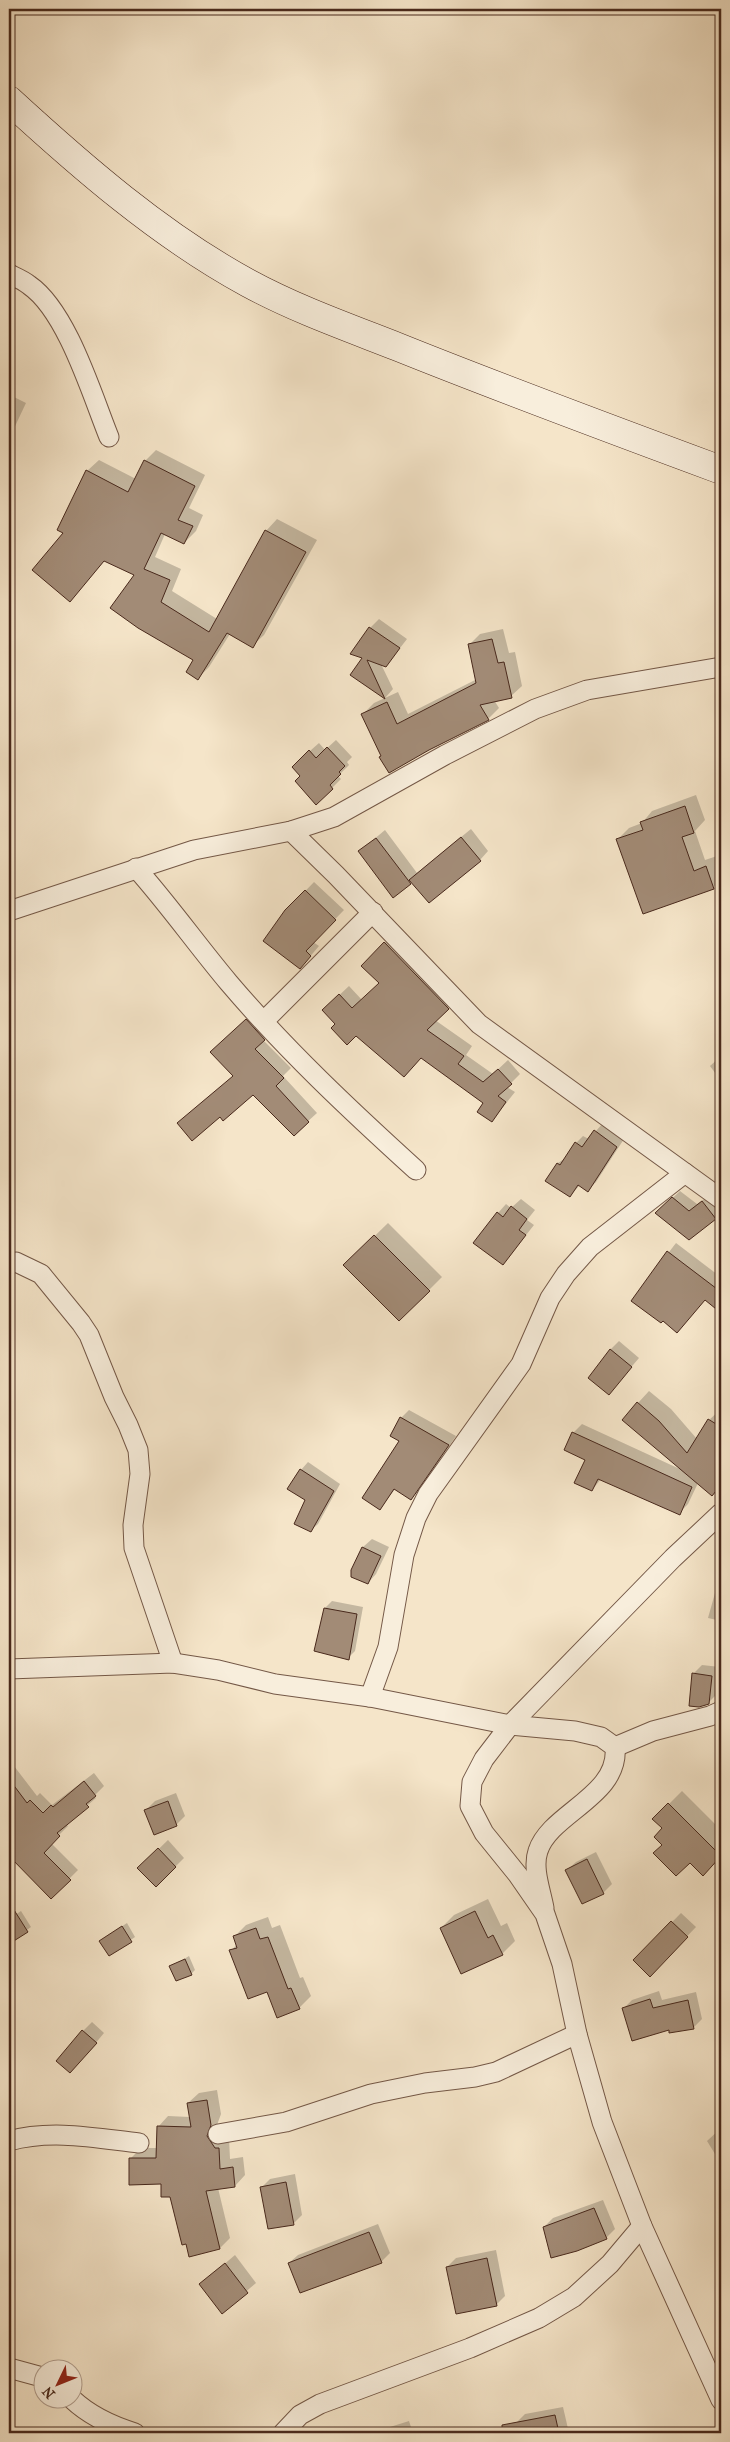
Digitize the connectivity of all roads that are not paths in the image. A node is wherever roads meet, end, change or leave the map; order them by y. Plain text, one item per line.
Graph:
1 (9, 100) edge
2 (9, 274) edge
3 (109, 437) dead end
4 (721, 470) edge
5 (721, 667) edge
6 (291, 831) junction
7 (136, 868) junction
8 (9, 911) edge
9 (372, 912) junction
10 (264, 1021) junction
11 (416, 1170) dead end
12 (685, 1173) junction
13 (721, 1199) edge
14 (9, 1264) edge
15 (720, 1515) edge
16 (173, 1663) junction
17 (9, 1669) edge
18 (370, 1697) junction
19 (721, 1711) edge
20 (510, 1725) junction
21 (614, 1747) junction
22 (545, 1914) junction
23 (578, 2034) junction
24 (218, 2134) dead end
25 (9, 2141) edge
26 (138, 2144) dead end
27 (642, 2226) junction
28 (9, 2368) edge
29 (32, 2374) edge
30 (721, 2400) edge
31 (82, 2406) edge
32 (135, 2433) edge
33 (283, 2433) edge

1 - 4 main road
2 - 3 street
5 - 6 street
6 - 7 street
6 - 9 street
7 - 8 street
7 - 10 street
9 - 10 street
9 - 12 street
10 - 11 street
12 - 13 street
12 - 18 street
14 - 16 street
15 - 20 street
16 - 17 street
16 - 18 street
18 - 20 street
19 - 21 street
20 - 21 street
20 - 22 street
21 - 22 street
22 - 23 street
23 - 24 street
23 - 27 street
25 - 26 street
27 - 30 street
27 - 33 street
28 - 29 street
31 - 32 street

